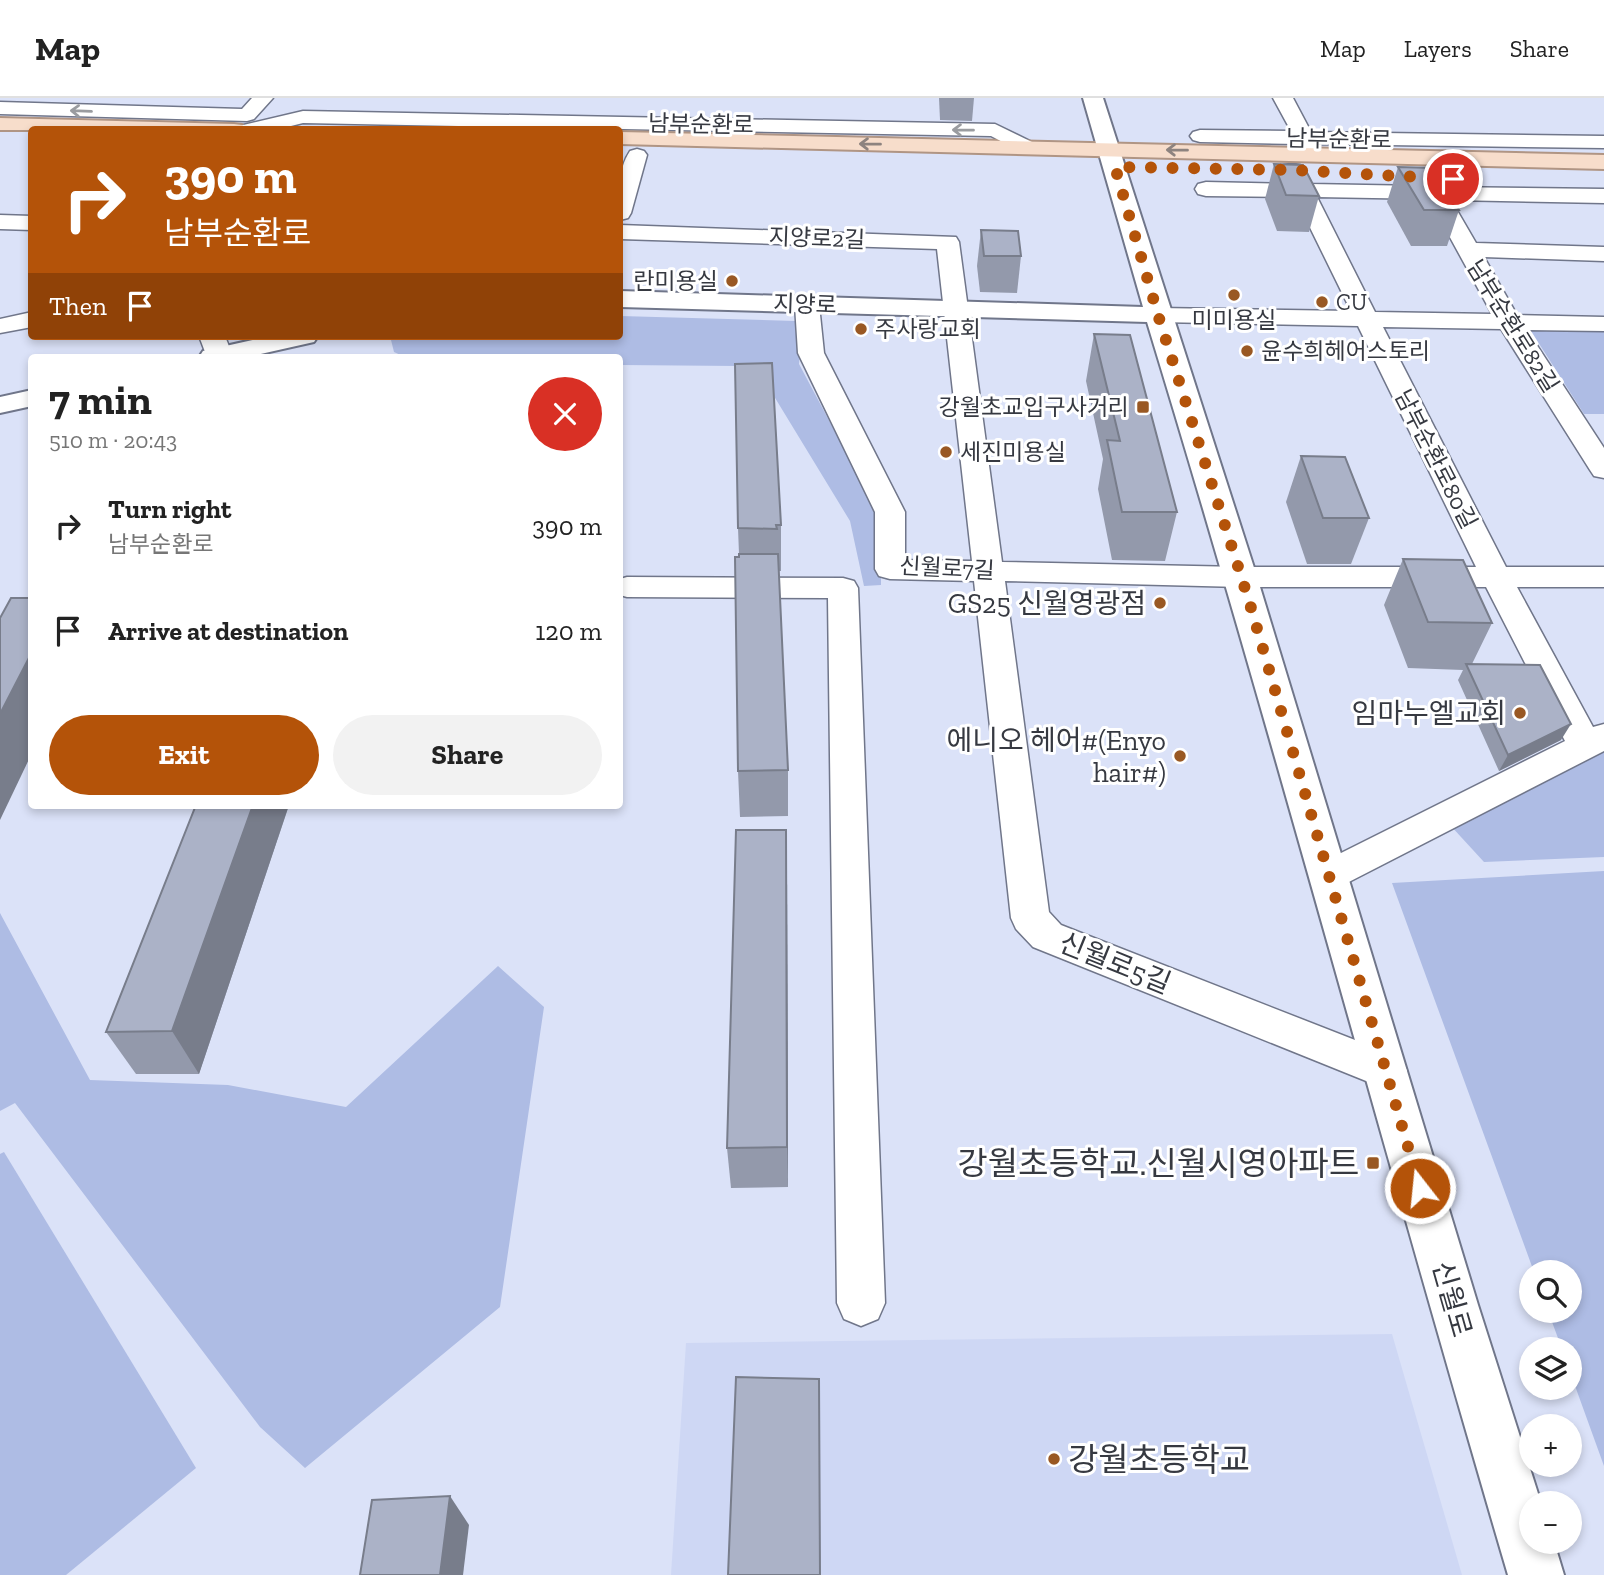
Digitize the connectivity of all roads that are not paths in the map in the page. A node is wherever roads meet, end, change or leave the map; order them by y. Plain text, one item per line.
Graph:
1 (263, 98) edge
2 (657, 98) edge
3 (1093, 98) edge
4 (1283, 98) edge
5 (0, 108) edge
6 (645, 122) junction
7 (0, 124) edge
8 (242, 125) edge
9 (88, 126) edge
10 (1200, 136) dead end
11 (623, 138) edge
12 (1604, 142) edge
13 (0, 143) edge
14 (28, 143) edge
15 (1027, 147) junction
16 (1604, 154) edge
17 (628, 155) edge
18 (1113, 158) junction
19 (1491, 158) junction
20 (1604, 162) edge
21 (1303, 163) junction
22 (1604, 175) edge
23 (1604, 183) edge
24 (1432, 186) junction
25 (1206, 189) dead end
26 (623, 191) edge
27 (1604, 196) edge
28 (0, 222) edge
29 (28, 223) edge
30 (623, 233) edge
31 (1466, 250) junction
32 (1603, 255) edge
33 (623, 299) edge
34 (807, 304) junction
35 (955, 309) junction
36 (1158, 315) junction
37 (1366, 319) junction
38 (28, 320) edge
39 (1509, 322) junction
40 (1604, 324) edge
41 (0, 326) edge
42 (281, 340) edge
43 (216, 351) edge
44 (28, 399) edge
45 (0, 405) edge
46 (1604, 470) edge
47 (989, 570) junction
48 (1241, 576) junction
49 (1496, 577) junction
50 (1604, 577) edge
51 (627, 587) dead end
52 (1595, 740) edge
53 (1330, 874) junction
54 (1386, 1071) junction
55 (861, 1303) dead end
56 (1536, 1575) edge

1 - 8 street
2 - 6 street
3 - 18 main road, 신월로
4 - 21 street, 남부순환로80길
8 -> 5 street
6 - 8 street, 남부순환로
15 -> 6 street, 남부순환로
7 - 9 main road, 남부순환로
10 - 21 street, 남부순환로
15 -> 11 main road, 남부순환로
12 - 21 street, 남부순환로
13 - 14 main road
15 - 18 main road, 남부순환로
16 - 19 main road, 남부순환로
17 - 18 main road, 남부순환로
17 - 26 street
18 - 21 main road, 남부순환로
18 - 36 main road, 신월로
19 - 20 main road, 남부순환로
19 - 21 main road, 남부순환로
21 - 22 main road, 남부순환로
21 - 24 main road, 남부순환로
21 - 25 street, 남부순환로
21 - 37 street, 남부순환로80길
23 - 24 main road, 남부순환로
24 - 27 street, 남부순환로
24 - 31 street, 남부순환로82길
28 - 29 street
30 - 35 street, 지양로2길
31 - 32 street
31 - 39 street, 남부순환로82길
33 - 34 main road, 지양로
34 - 35 main road, 지양로
34 - 47 street, 신월로7길
35 - 36 main road, 지양로
35 - 47 street, 신월로5길
36 - 37 street
36 - 48 main road, 신월로
37 - 39 street
37 - 49 street, 남부순환로80길
38 - 41 street
39 - 40 street
39 - 46 street, 남부순환로82길
42 - 43 main road
44 - 45 main road
47 - 48 street, 신월로7길
47 - 54 street, 신월로5길
48 - 49 street
48 - 53 main road, 신월로
49 - 50 street
49 - 52 street, 남부순환로80길
51 - 55 street
52 - 53 street
53 - 54 main road, 신월로
54 - 56 main road, 신월로

